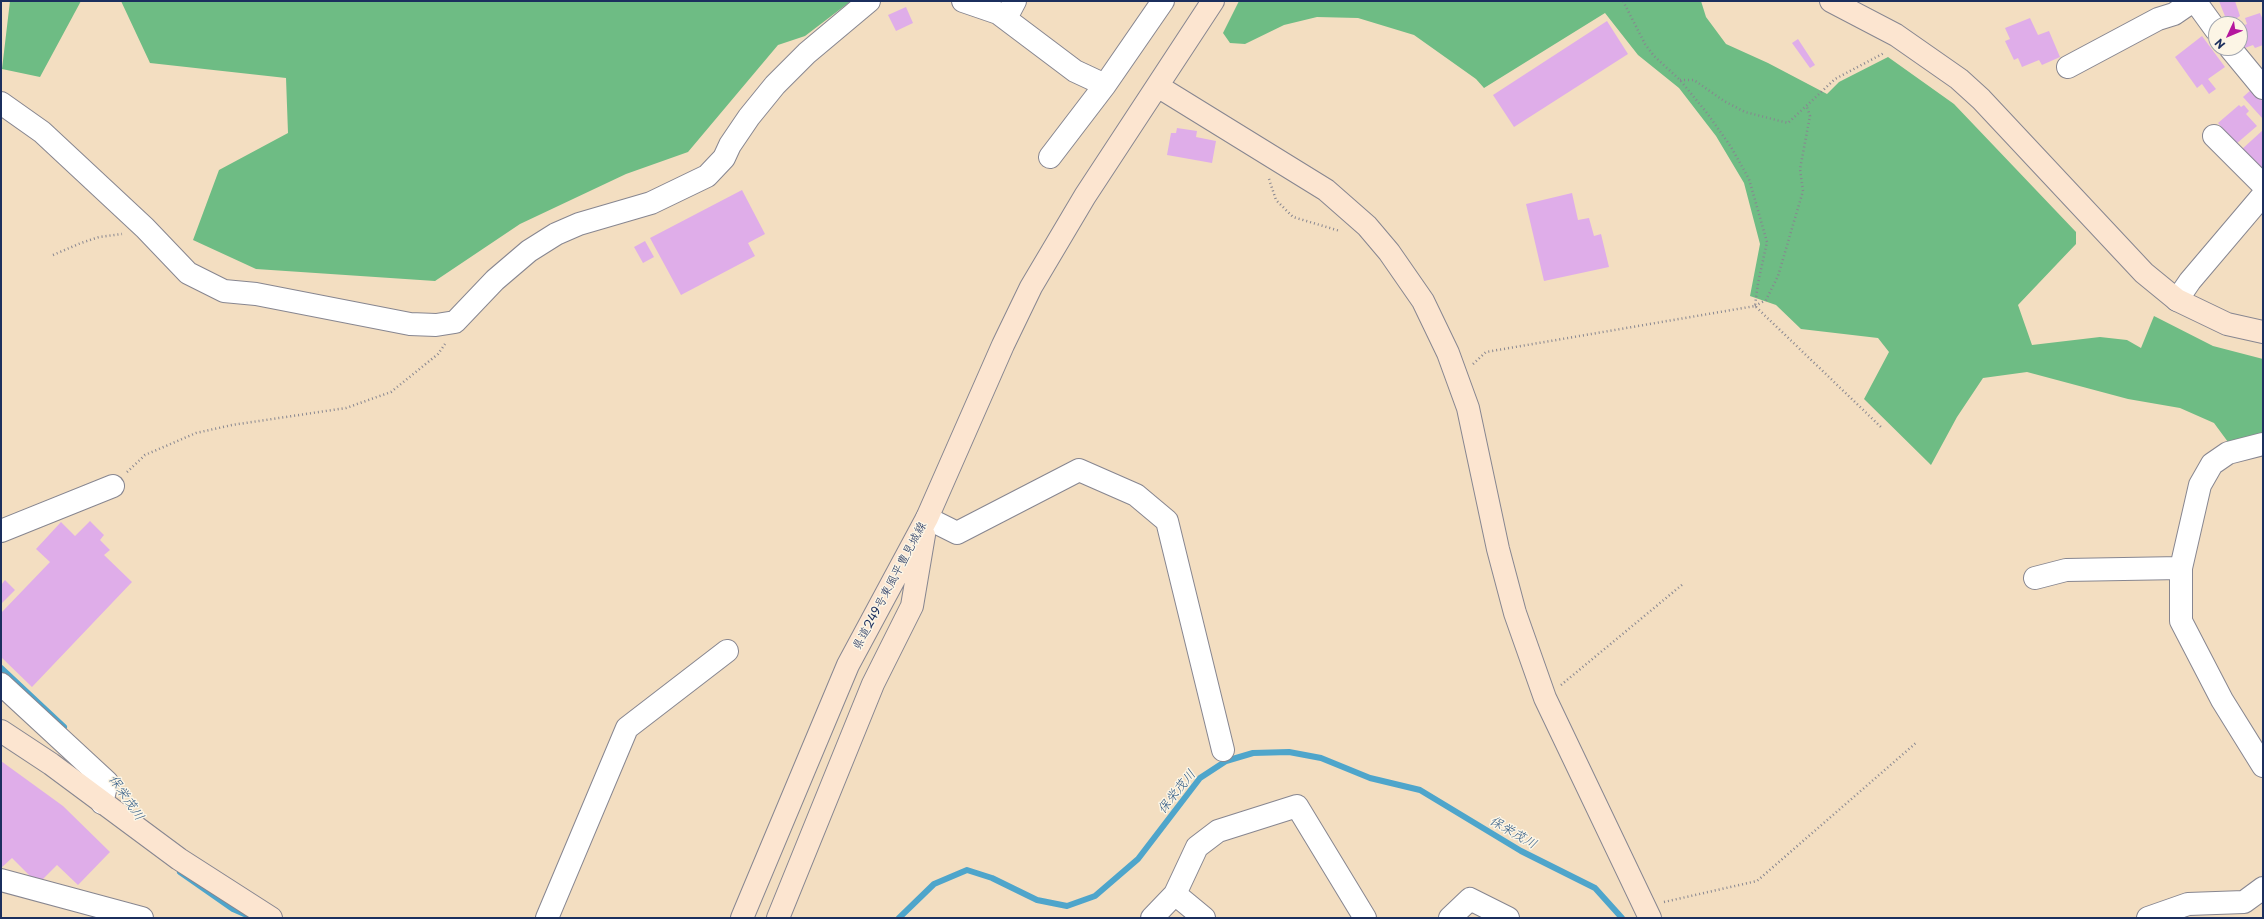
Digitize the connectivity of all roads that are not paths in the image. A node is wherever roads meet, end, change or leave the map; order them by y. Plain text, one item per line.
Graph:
1 (869, 1) edge
2 (963, 1) edge
3 (1163, 1) edge
4 (1213, 1) edge
5 (1831, 1) edge
6 (2194, 1) edge
7 (1010, 10) edge
8 (2208, 19) edge
9 (2237, 56) edge
10 (2068, 67) dead end
11 (1105, 85) junction
12 (1159, 87) junction
13 (2263, 88) edge
14 (1, 103) edge
15 (2214, 136) dead end
16 (1050, 157) dead end
17 (2263, 185) edge
18 (2263, 195) edge
19 (2177, 300) junction
20 (2263, 332) edge
21 (2263, 444) edge
22 (113, 486) road end
23 (927, 518) junction
24 (1, 531) edge
25 (2181, 568) junction
26 (2035, 578) dead end
27 (727, 651) dead end
28 (1, 684) edge
29 (1, 731) edge
30 (1223, 750) dead end
31 (2263, 766) edge
32 (102, 803) junction
33 (1, 880) edge
34 (2263, 888) edge
35 (1175, 894) junction
36 (2233, 910) edge
37 (1647, 912) edge
38 (142, 918) edge
39 (272, 918) edge
40 (547, 918) edge
41 (742, 918) edge
42 (778, 918) edge
43 (1152, 918) edge
44 (1204, 918) edge
45 (1365, 918) edge
46 (1450, 918) edge
47 (1508, 918) edge
48 (2148, 918) edge

1 - 14 street
2 - 7 street
3 - 11 street
4 - 12 street
5 - 19 street
6 - 8 street
6 - 10 street
7 - 11 street
9 - 13 street
11 - 16 street
12 - 23 street
12 - 37 street
15 - 17 street
18 - 19 street
19 - 20 street
21 - 25 street
22 - 24 street
23 - 30 street
23 - 41 street, 県道249号東風平豊見城線
23 - 42 street, 県道249号東風平豊見城線
25 - 26 street
25 - 31 street
27 - 40 street
28 - 32 street
29 - 32 street
32 - 39 street
33 - 38 street
34 - 36 street
35 - 43 street
35 - 44 street
35 - 45 street
36 - 48 street
46 - 47 street

